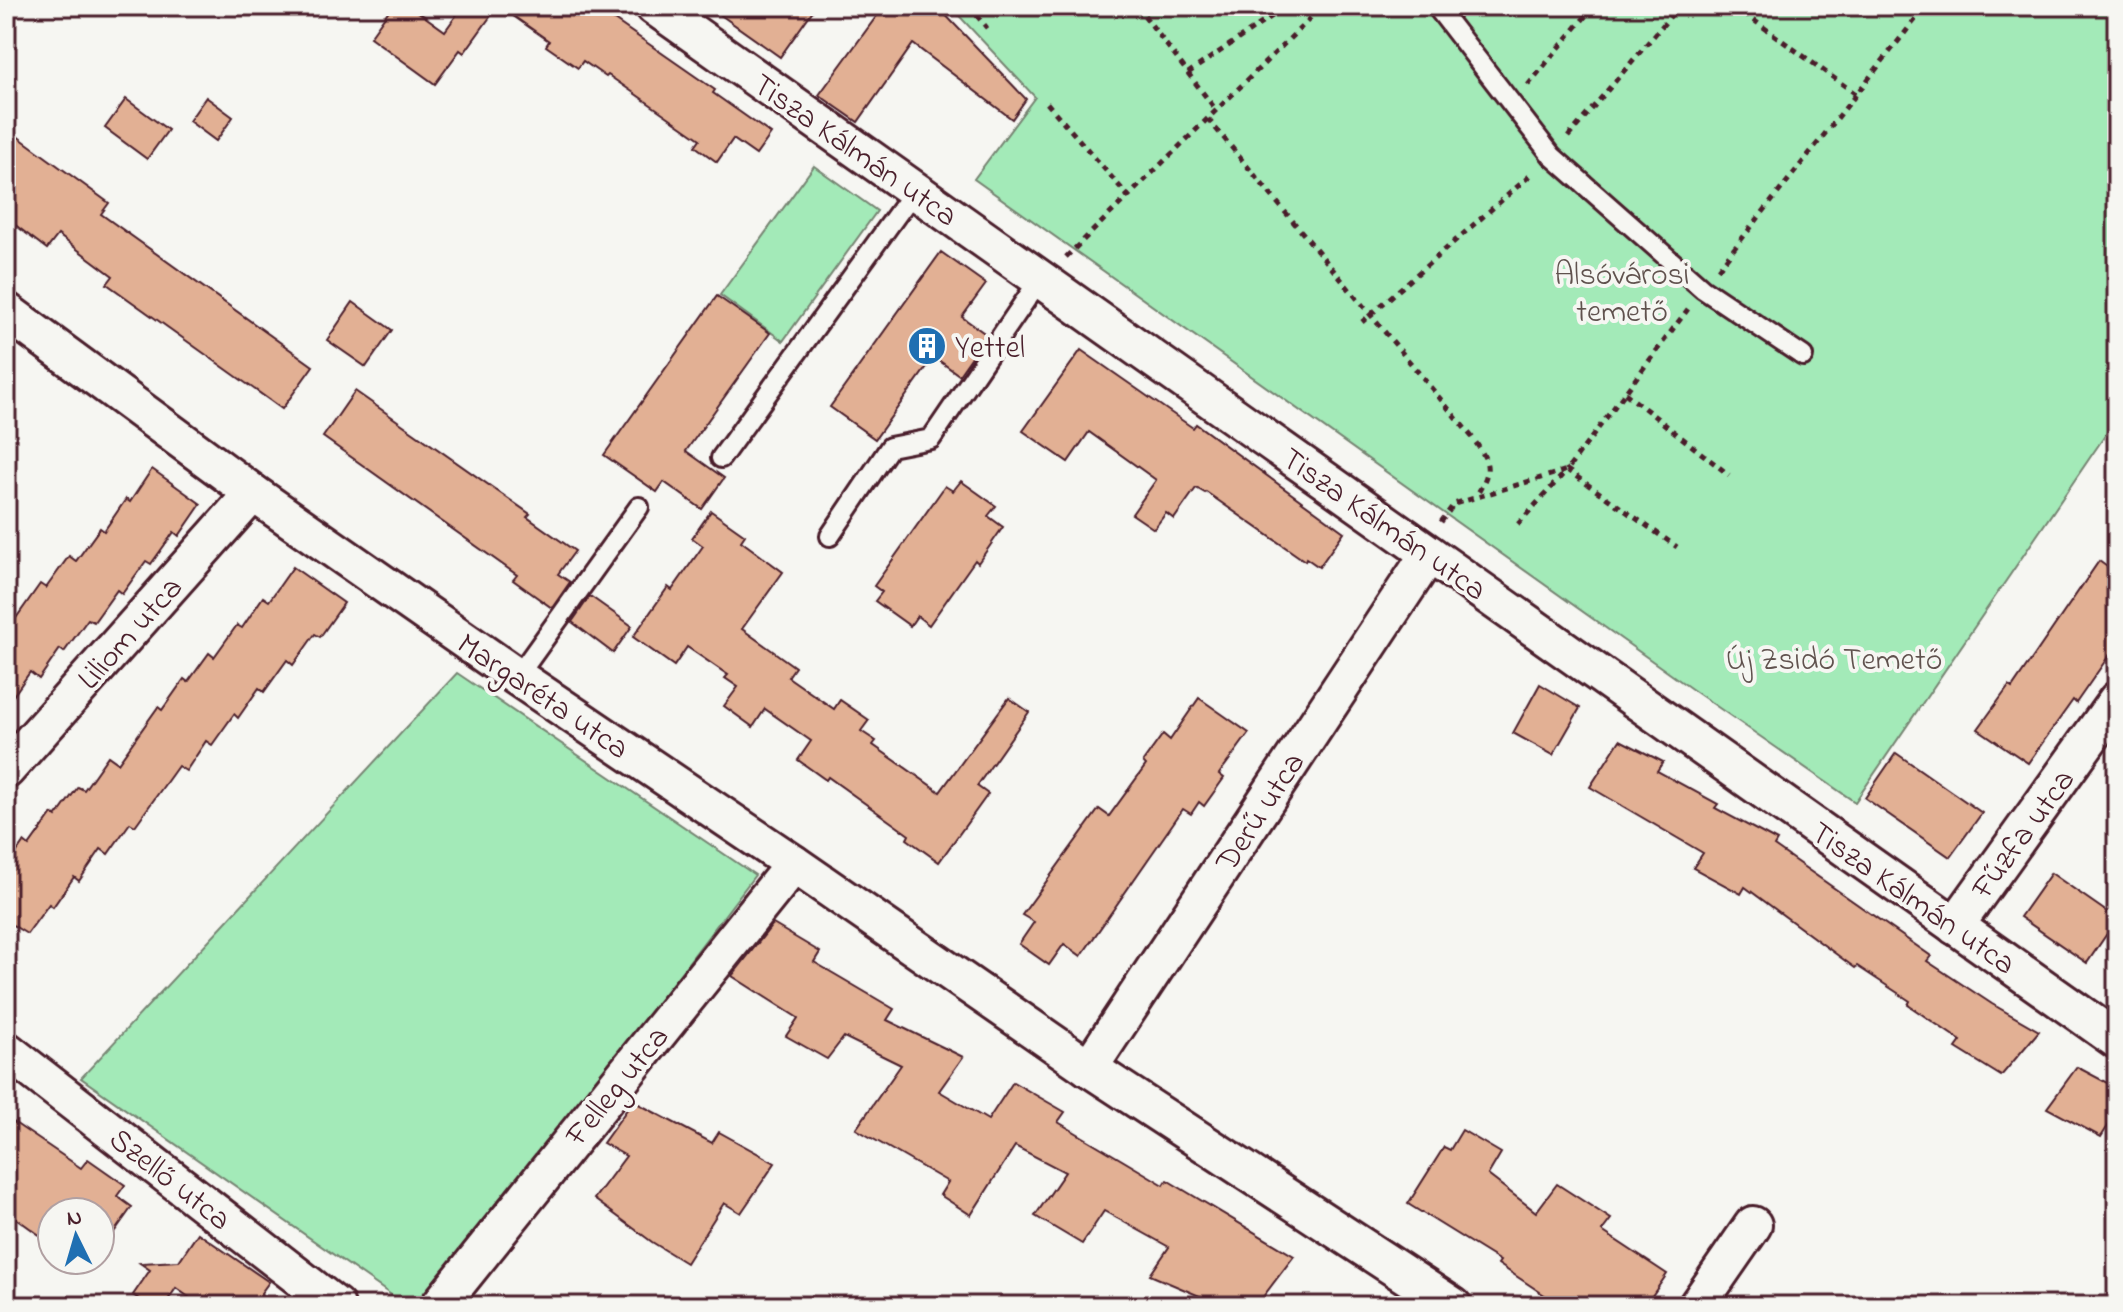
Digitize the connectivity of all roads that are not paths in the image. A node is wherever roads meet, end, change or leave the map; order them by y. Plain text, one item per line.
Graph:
1 (654, 6) edge
2 (1436, 6) edge
3 (914, 191) junction
4 (1043, 281) junction
5 (6, 311) edge
6 (1803, 356) dead end
7 (721, 458) dead end
8 (253, 493) junction
9 (639, 507) dead end
10 (830, 536) dead end
11 (1429, 554) junction
12 (517, 677) junction
13 (2117, 700) edge
14 (6, 770) edge
15 (794, 864) junction
16 (1955, 926) junction
17 (2117, 1040) edge
18 (6, 1050) edge
19 (1089, 1068) junction
20 (1753, 1225) dead end
21 (336, 1306) edge
22 (439, 1306) edge
23 (1453, 1306) edge
24 (1697, 1306) edge

1 - 3 street, Tisza Kálmán utca
2 - 6 lane
3 - 4 street, Tisza Kálmán utca
3 - 7 lane
4 - 10 lane
4 - 11 street, Tisza Kálmán utca
5 - 8 street, Margaréta utca
8 - 12 street, Margaréta utca
8 - 14 street, Liliom utca
9 - 12 lane
11 - 16 street, Tisza Kálmán utca
11 - 19 street, Derű utca
12 - 15 street, Margaréta utca
13 - 16 street, Fűzfa utca
15 - 19 street, Margaréta utca
15 - 22 street, Felleg utca
16 - 17 street, Tisza Kálmán utca
18 - 21 street, Szellő utca
19 - 23 street, Margaréta utca
20 - 24 street

